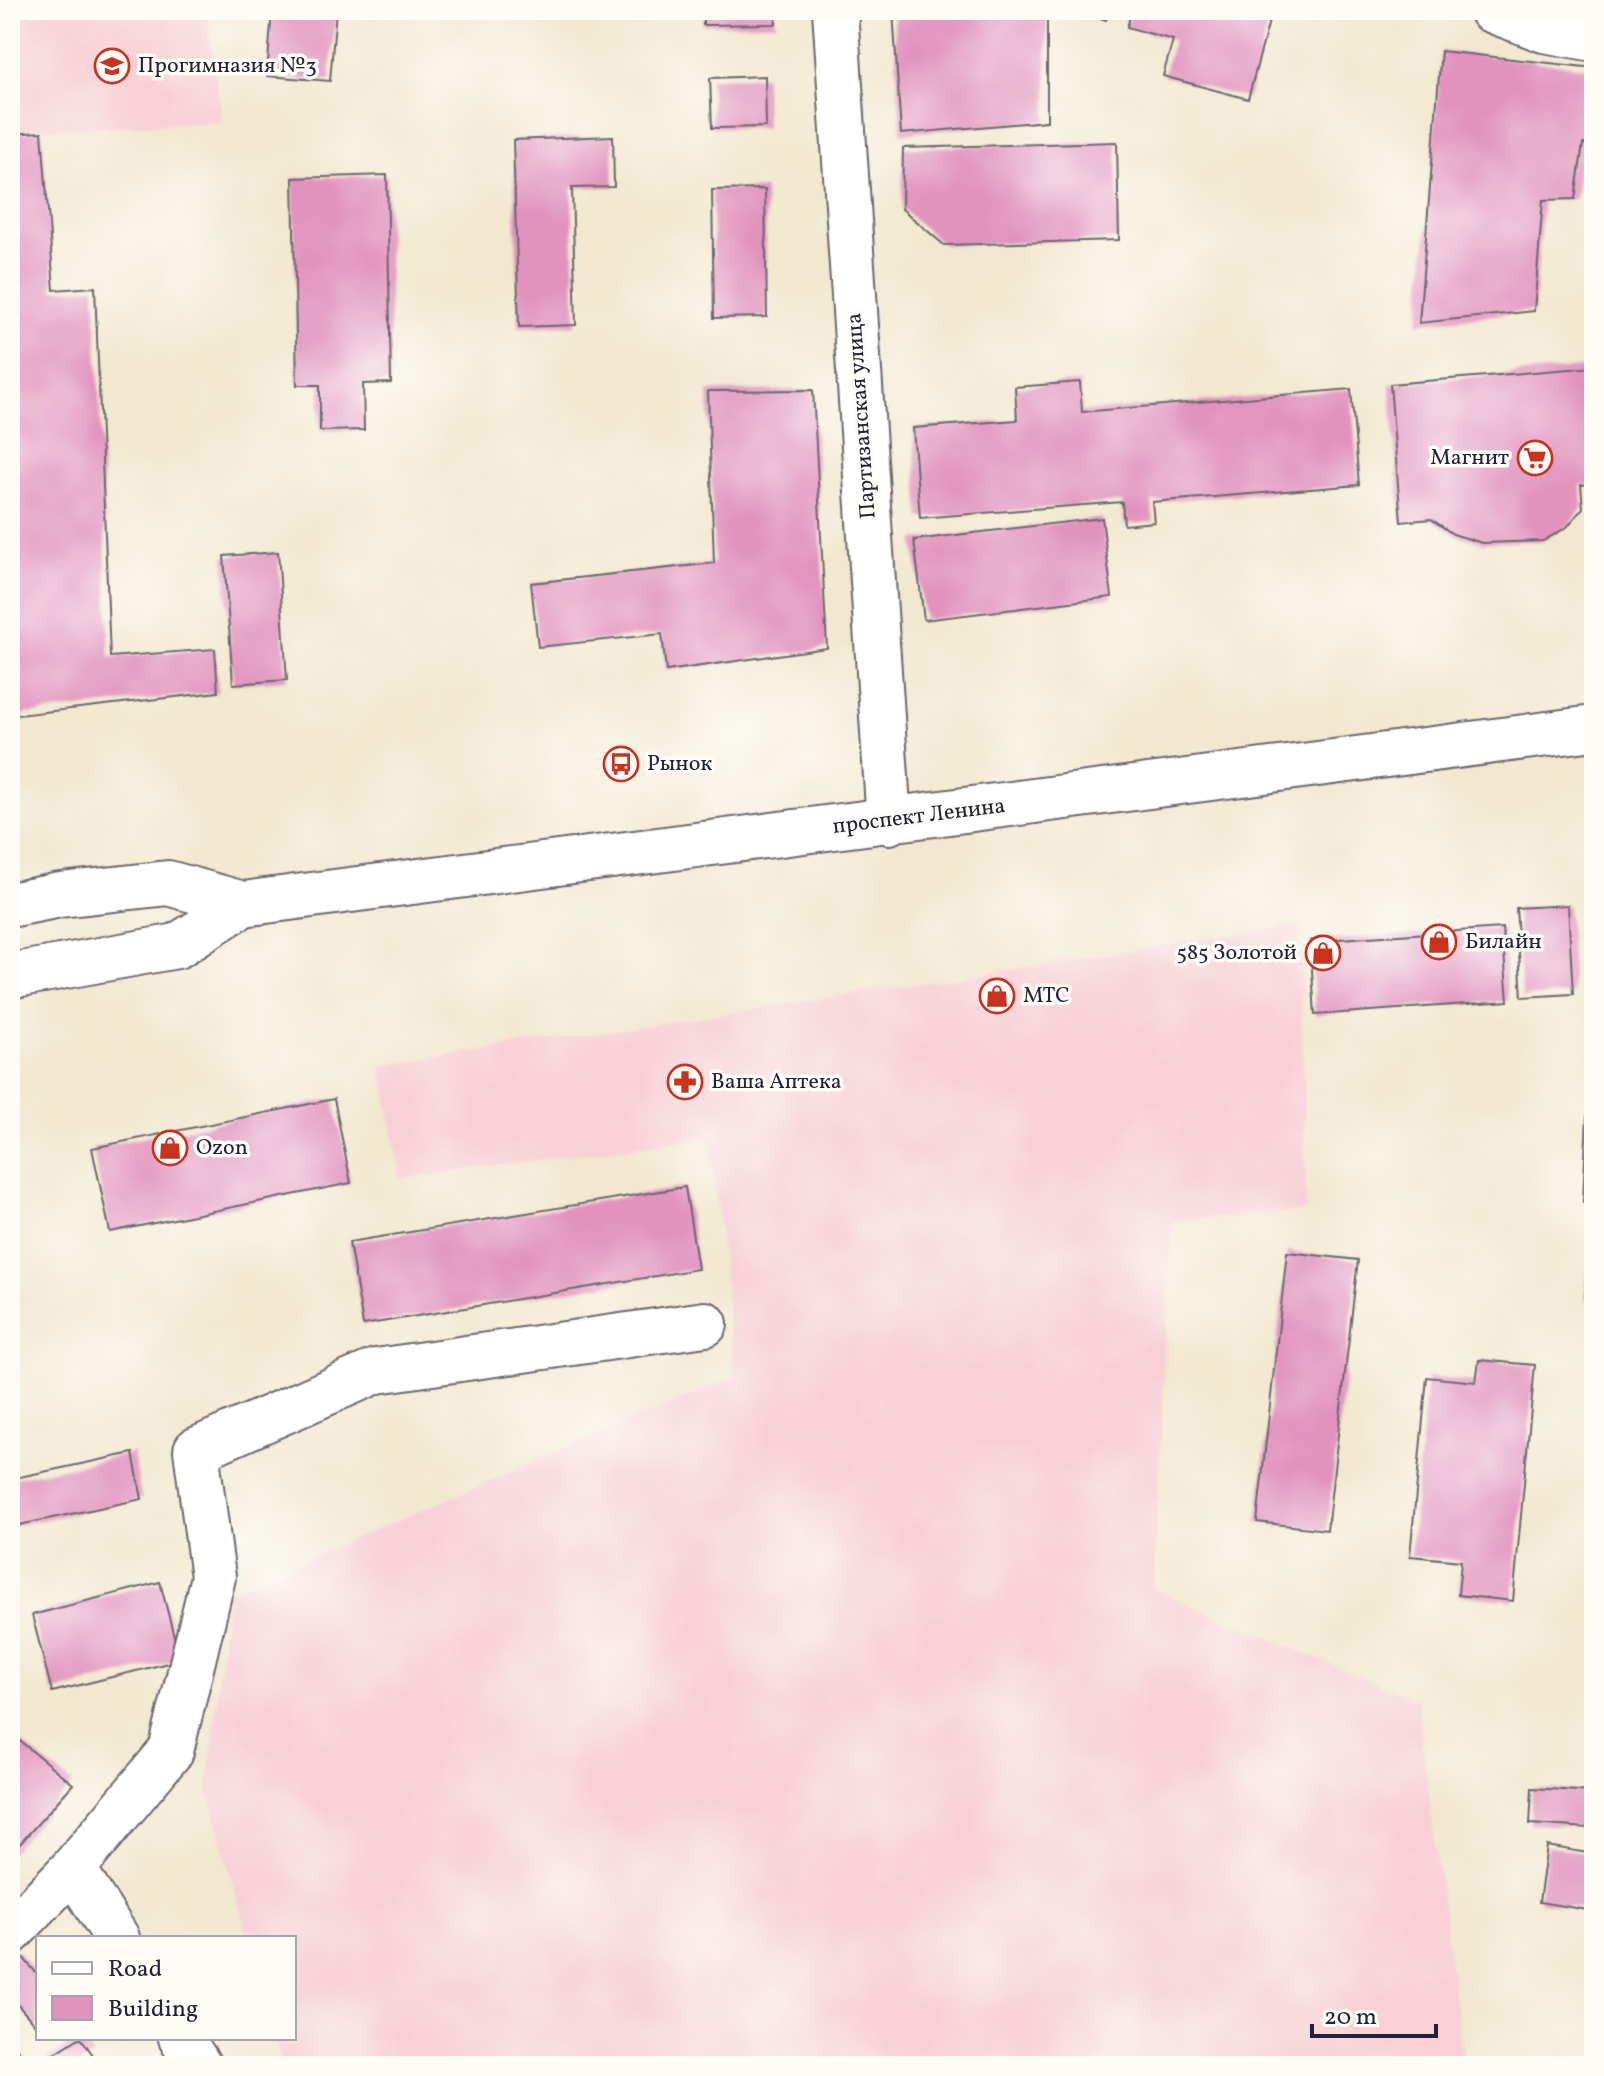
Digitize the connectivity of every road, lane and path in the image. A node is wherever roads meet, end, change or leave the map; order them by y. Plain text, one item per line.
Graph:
1 (835, 10) edge
2 (1491, 10) edge
3 (1594, 39) edge
4 (1594, 728) edge
5 (889, 822) junction
6 (168, 883) junction
7 (243, 904) junction
8 (10, 905) edge
9 (177, 946) junction
10 (10, 976) edge
11 (705, 1324) dead end
12 (73, 1868) junction
13 (10, 1933) edge
14 (116, 1936) edge
15 (182, 2040) edge
16 (199, 2066) edge

1 - 5 main road, Партизанская улица
2 - 3 main road
4 - 5 main road, проспект Ленина
5 - 7 main road, проспект Ленина
6 - 7 main road, проспект Ленина
6 - 8 main road, проспект Ленина
6 - 9 main road
7 - 9 main road, проспект Ленина
9 - 10 main road, проспект Ленина
11 - 12 main road
12 - 13 main road
12 - 14 main road
15 - 16 main road

